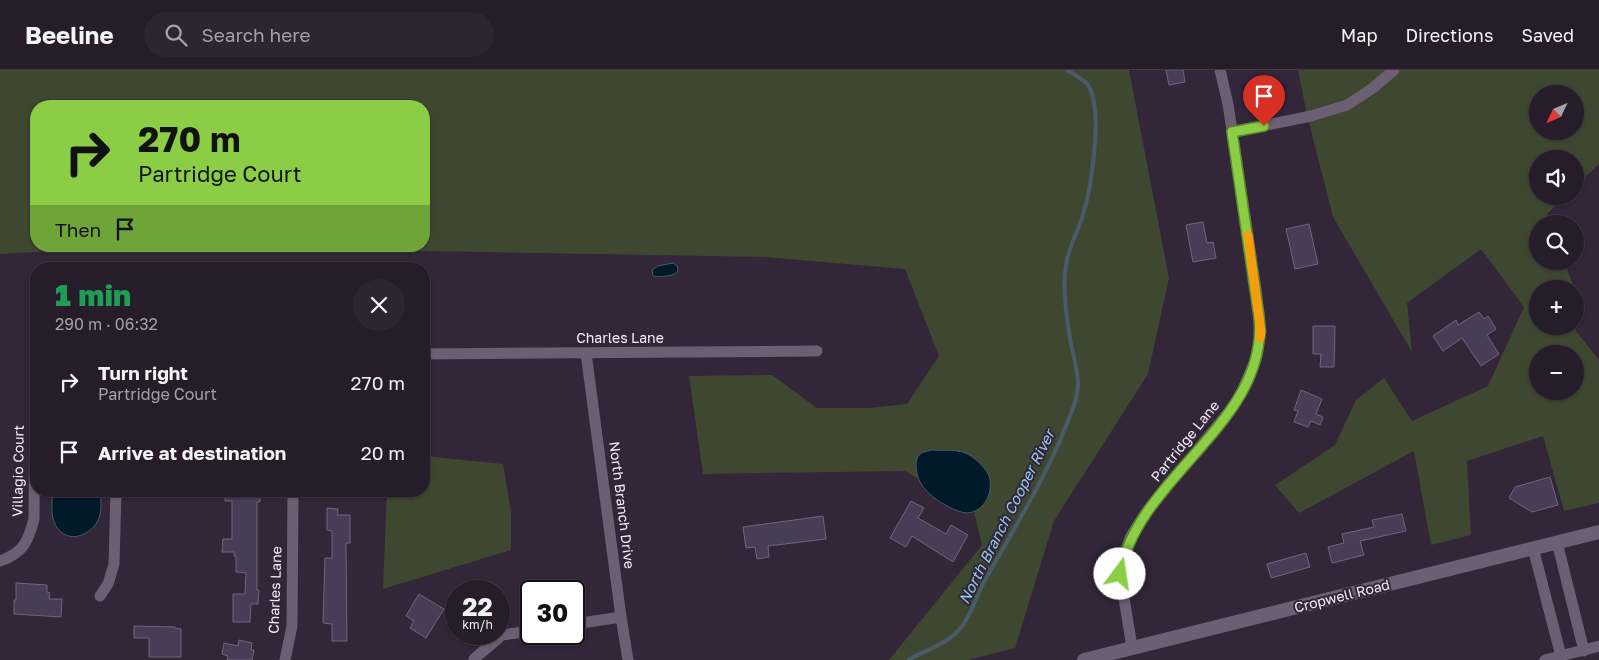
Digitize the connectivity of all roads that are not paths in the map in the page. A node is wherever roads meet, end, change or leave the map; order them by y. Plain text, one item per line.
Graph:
1 (1220, 70) edge
2 (1394, 70) edge
3 (1232, 132) junction
4 (817, 351) dead end
5 (586, 353) junction
6 (430, 354) edge
7 (34, 497) edge
8 (116, 497) edge
9 (293, 497) edge
10 (1599, 532) edge
11 (1557, 542) junction
12 (1533, 548) junction
13 (0, 561) edge
14 (100, 596) dead end
15 (621, 617) junction
16 (585, 622) edge
17 (520, 633) edge
18 (1599, 646) edge
19 (1132, 647) junction
20 (1584, 650) junction
21 (1562, 656) junction
22 (474, 659) edge
23 (284, 660) edge
24 (628, 660) edge
25 (1084, 660) edge
26 (1545, 660) edge

1 - 3 street, Partridge Lane
2 - 3 street
3 - 19 street, Partridge Lane
4 - 5 street, Charles Lane
5 - 6 street, Charles Lane
5 - 15 street, North Branch Drive
7 - 13 street, Villagio Court
8 - 14 street
9 - 23 street, Charles Lane
10 - 11 street, Cropwell Road
11 - 12 street, Cropwell Road
11 - 20 street
12 - 19 street, Cropwell Road
12 - 21 street
15 - 16 street
15 - 24 street, North Branch Drive
17 - 22 street
18 - 20 street
19 - 25 street, Cropwell Road
20 - 21 street
21 - 26 street

